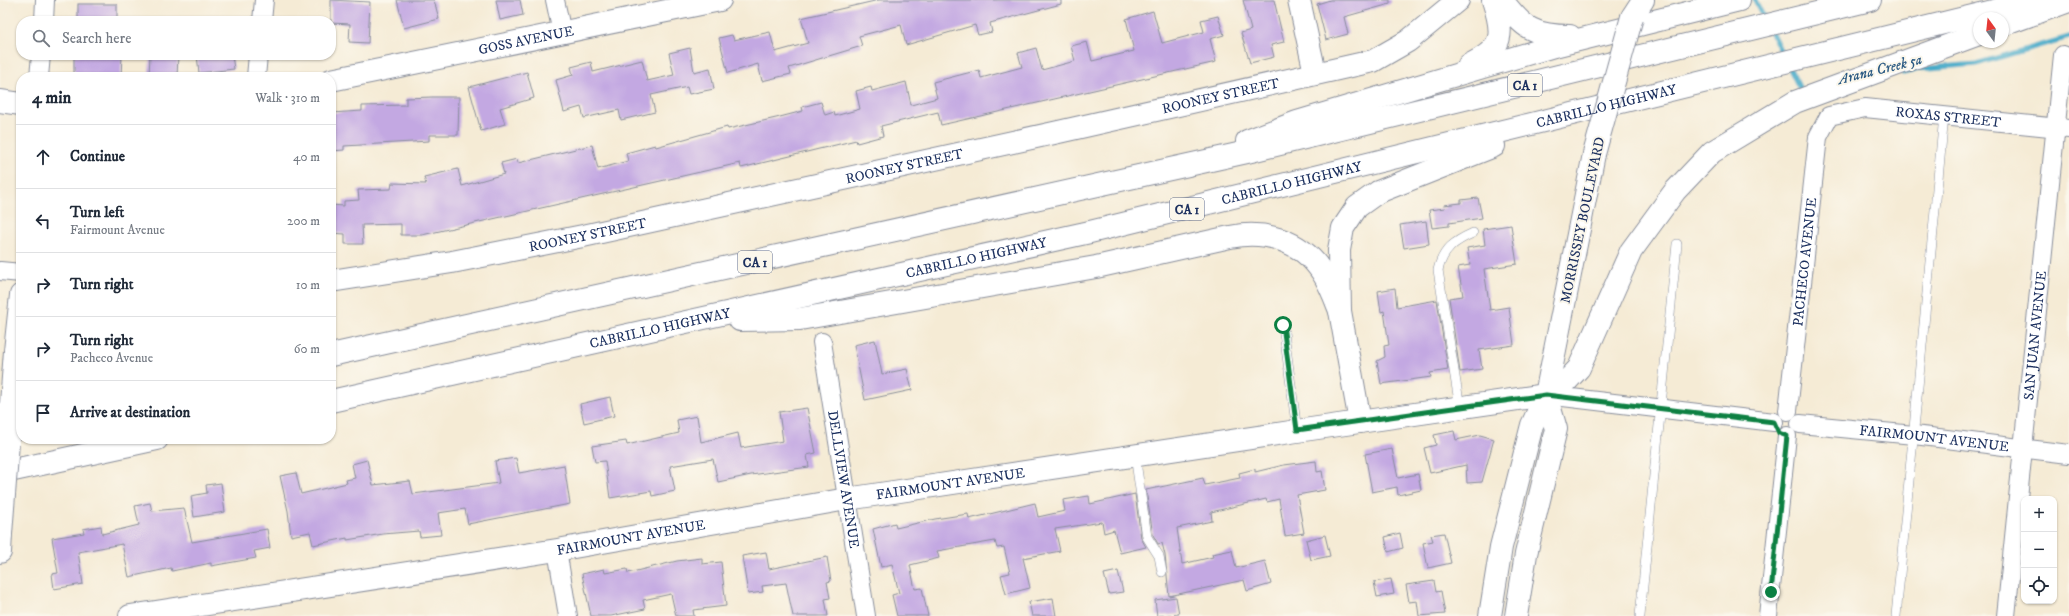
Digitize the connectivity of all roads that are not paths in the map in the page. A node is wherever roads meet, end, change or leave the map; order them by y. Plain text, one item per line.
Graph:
1 (45, 0) edge
2 (264, 0) edge
3 (555, 0) edge
4 (1299, 0) edge
5 (1458, 0) edge
6 (1492, 0) edge
7 (1502, 0) edge
8 (1739, 0) edge
9 (1870, 0) edge
10 (2038, 0) edge
11 (713, 1) edge
12 (2069, 1) edge
13 (1637, 6) edge
14 (44, 16) edge
15 (262, 16) edge
16 (2009, 23) edge
17 (562, 33) junction
18 (1593, 36) junction
19 (1973, 36) edge
20 (2063, 55) dead end
21 (41, 60) edge
22 (258, 60) edge
23 (39, 72) edge
24 (256, 72) edge
25 (1315, 72) junction
26 (336, 79) edge
27 (1419, 86) junction
28 (0, 101) edge
29 (16, 103) edge
30 (1580, 113) junction
31 (1829, 116) joint
32 (1944, 116) junction
33 (2062, 128) edge
34 (1179, 167) junction
35 (1474, 233) dead end
36 (1677, 244) dead end
37 (0, 271) edge
38 (16, 273) edge
39 (336, 280) edge
40 (1340, 311) junction
41 (687, 322) junction
42 (1283, 325) dead end
43 (16, 342) edge
44 (822, 342) dead end
45 (336, 354) edge
46 (1546, 395) junction
47 (336, 400) edge
48 (1460, 408) junction
49 (1660, 409) junction
50 (1360, 422) junction
51 (16, 424) edge
52 (1792, 424) junction
53 (0, 428) edge
54 (1297, 430) junction
55 (1914, 435) junction
56 (133, 444) edge
57 (2024, 449) junction
58 (2069, 454) edge
59 (1136, 455) junction
60 (0, 473) edge
61 (847, 499) junction
62 (0, 543) edge
63 (557, 550) junction
64 (1162, 572) dead end
65 (177, 612) edge
66 (130, 616) edge
67 (568, 616) edge
68 (866, 616) edge
69 (1490, 616) edge
70 (1516, 616) edge
71 (1640, 616) edge
72 (1768, 616) edge
73 (1896, 616) edge
74 (2006, 616) edge

1 - 14 street
2 - 15 street
3 - 17 street
4 - 25 main road
5 - 25 main road, ROONEY STREET
6 - 27 main road
7 - 18 main road
8 - 18 main road
9 - 34 main road, CA 1
10 - 30 main road, CABRILLO HIGHWAY / CA 1
11 - 17 main road, GOSS AVENUE
12 - 16 main road
13 - 46 main road, MORRISSEY BOULEVARD, bridge
17 - 26 main road, GOSS AVENUE
18 - 27 main road
19 - 46 main road
20 - 33 street, SAN JUAN AVENUE
21 - 23 street
22 - 24 street
25 - 39 main road, ROONEY STREET
27 - 34 main road
28 - 29 main road
30 - 40 main road
30 - 41 main road, CABRILLO HIGHWAY / CA 1
31 - 32 street, ROXAS STREET
31 - 52 street, PACHECO AVENUE
32 - 33 street, ROXAS STREET
32 - 55 lane
33 - 57 street, SAN JUAN AVENUE
34 - 45 main road, CA 1
35 - 48 lane
36 - 49 lane
37 - 38 street
40 - 41 main road
40 - 50 main road
41 - 47 main road, CABRILLO HIGHWAY / CA 1
42 - 54 lane
43 - 62 main road, bridge
44 - 61 street, DELLVIEW AVENUE
46 - 48 main road, FAIRMOUNT AVENUE
46 - 49 street, FAIRMOUNT AVENUE
46 - 69 main road, MORRISSEY BOULEVARD
46 - 70 main road, MORRISSEY BOULEVARD
48 - 50 main road, FAIRMOUNT AVENUE
49 - 52 street, FAIRMOUNT AVENUE
49 - 71 lane
50 - 54 main road, FAIRMOUNT AVENUE
51 - 53 main road
52 - 55 street, FAIRMOUNT AVENUE
52 - 72 street, PACHECO AVENUE
54 - 59 main road, FAIRMOUNT AVENUE
55 - 57 street, FAIRMOUNT AVENUE
55 - 73 lane
56 - 60 main road
57 - 58 street, FAIRMOUNT AVENUE
57 - 74 street, SAN JUAN AVENUE
59 - 61 main road, FAIRMOUNT AVENUE
59 - 64 lane
61 - 63 main road, FAIRMOUNT AVENUE
61 - 68 street, DELLVIEW AVENUE
63 - 65 main road, FAIRMOUNT AVENUE
63 - 67 street
65 - 66 main road, FAIRMOUNT AVENUE

